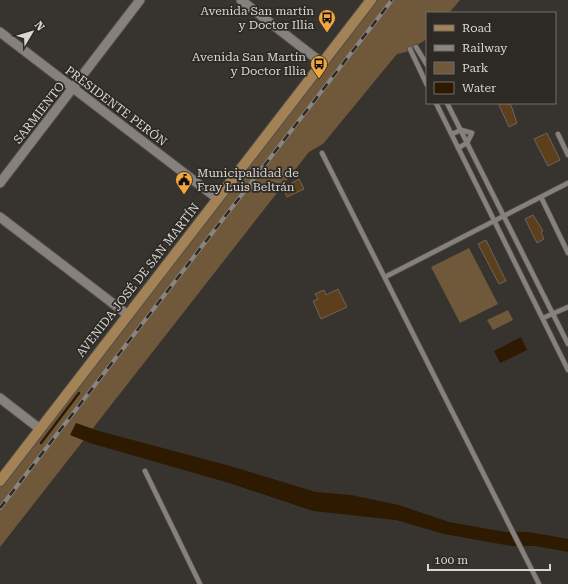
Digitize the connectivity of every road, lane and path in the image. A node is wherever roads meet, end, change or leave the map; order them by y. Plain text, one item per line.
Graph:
1 (140, 0) edge
2 (241, 0) edge
3 (371, 0) edge
4 (0, 32) edge
5 (416, 46) dead end
6 (410, 50) dead end
7 (322, 63) junction
8 (426, 63) edge
9 (426, 83) edge
10 (73, 88) junction
11 (437, 104) edge
12 (447, 104) edge
13 (460, 130) junction
14 (452, 134) junction
15 (558, 134) dead end
16 (467, 143) junction
17 (458, 148) junction
18 (322, 153) dead end
19 (568, 155) edge
20 (0, 183) edge
21 (568, 183) edge
22 (541, 197) junction
23 (218, 199) junction
24 (504, 216) junction
25 (0, 217) edge
26 (495, 220) junction
27 (568, 253) edge
28 (385, 277) junction
29 (568, 307) edge
30 (554, 314) junction
31 (128, 315) junction
32 (543, 318) junction
33 (568, 344) edge
34 (568, 370) edge
35 (0, 398) edge
36 (40, 429) junction
37 (145, 471) dead end
38 (0, 481) edge
39 (200, 584) edge
40 (539, 584) edge

1 - 10 street, SARMIENTO
2 - 7 street
3 - 7 main road, AVENIDA JOSÉ DE SAN MARTÍN
4 - 10 street, PRESIDENTE PERÓN
5 - 8 lane
6 - 9 lane
7 - 23 main road, AVENIDA JOSÉ DE SAN MARTÍN
10 - 20 street, SARMIENTO
10 - 23 street, PRESIDENTE PERÓN
11 - 14 lane
12 - 13 lane
13 - 14 lane
13 - 16 lane
13 - 16 lane
14 - 17 lane
15 - 19 lane
16 - 17 lane
16 - 24 lane
17 - 26 lane
18 - 28 lane
21 - 22 lane
22 - 24 lane
22 - 27 lane
23 - 31 main road, AVENIDA JOSÉ DE SAN MARTÍN
24 - 26 lane
24 - 30 lane
25 - 31 street
26 - 28 lane
26 - 32 lane
28 - 40 lane
29 - 30 lane
30 - 32 lane
30 - 33 lane
31 - 36 main road, AVENIDA JOSÉ DE SAN MARTÍN
32 - 34 lane
35 - 36 street
36 - 38 main road, AVENIDA JOSÉ DE SAN MARTÍN
37 - 39 lane

